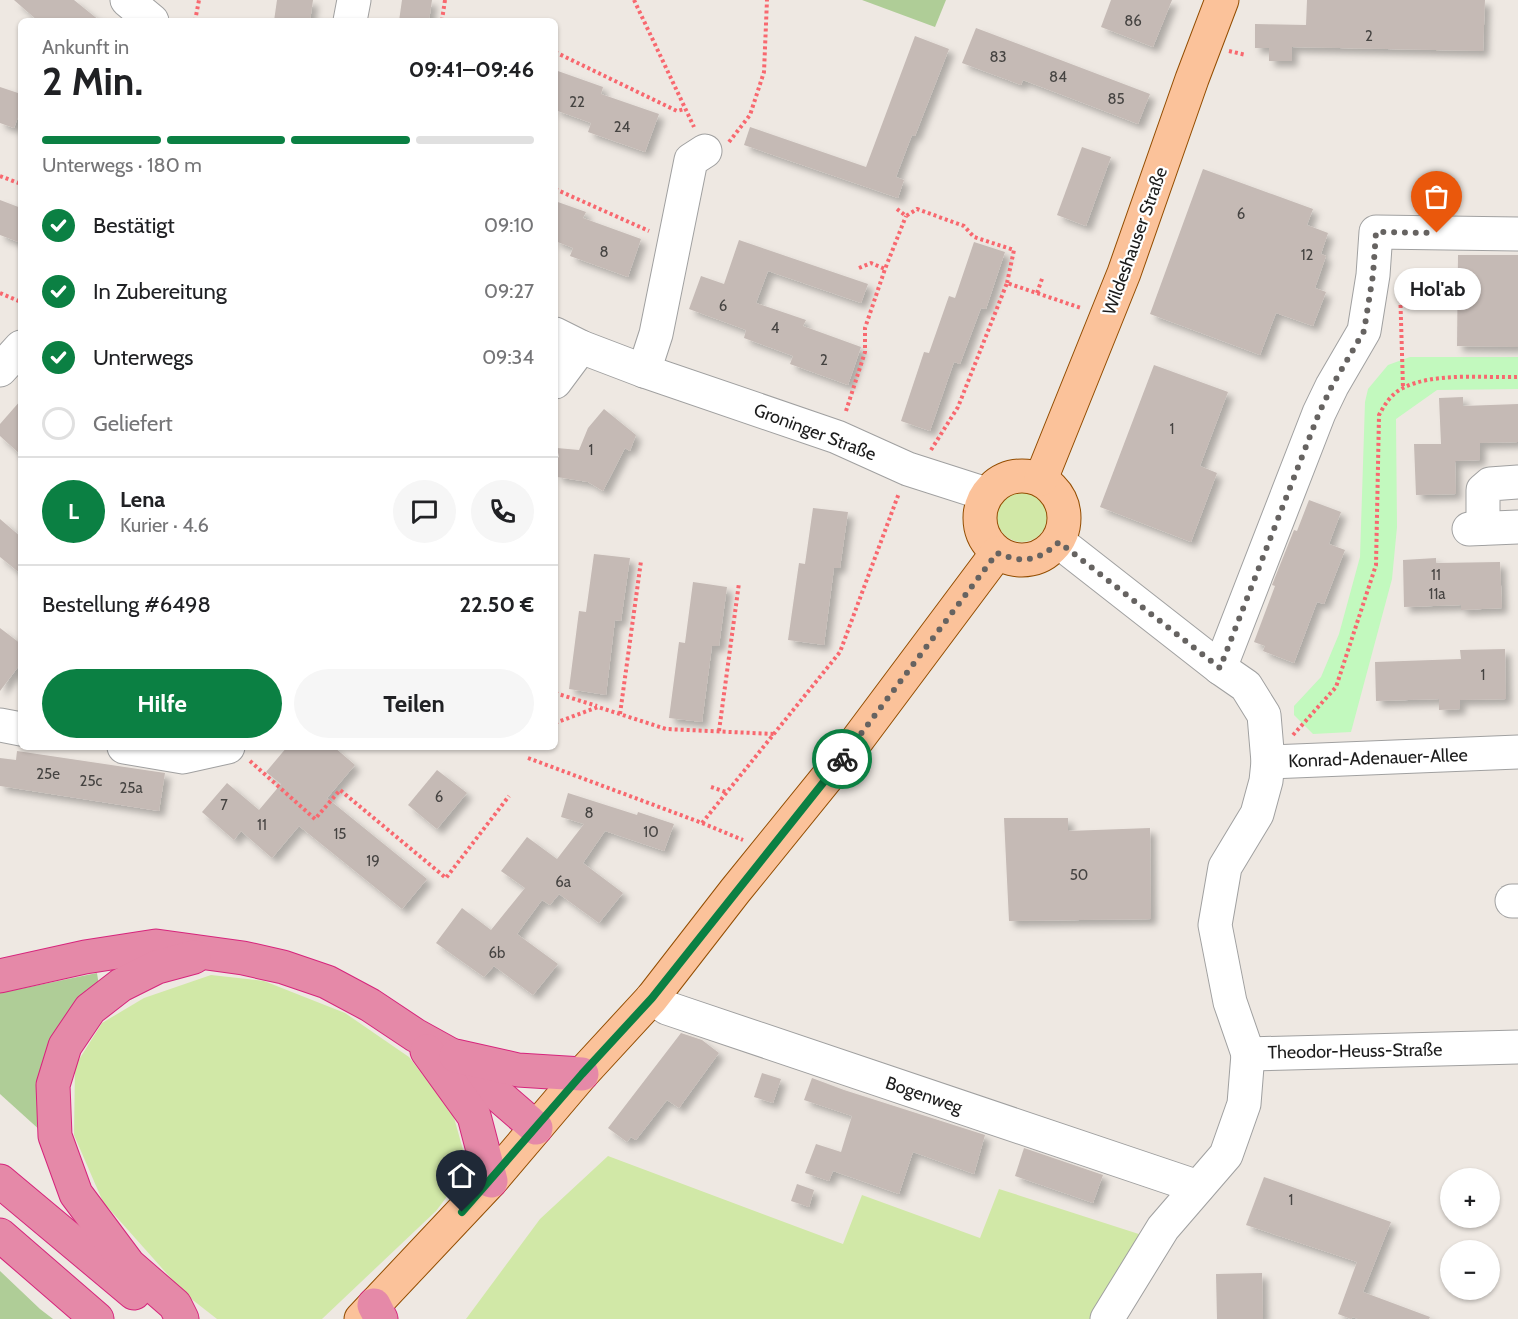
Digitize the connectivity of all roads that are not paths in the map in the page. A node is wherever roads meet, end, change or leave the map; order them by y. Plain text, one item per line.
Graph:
1 (127, 0) edge
2 (354, 0) edge
3 (1222, 0) edge
4 (148, 18) edge
5 (351, 18) edge
6 (705, 151) road end
7 (1518, 234) edge
8 (568, 341) edge
9 (18, 350) edge
10 (0, 370) edge
11 (644, 370) junction
12 (558, 373) edge
13 (1041, 479) junction
14 (1518, 482) edge
15 (986, 494) junction
16 (1518, 527) edge
17 (1059, 542) junction
18 (997, 553) junction
19 (1220, 668) junction
20 (0, 725) edge
21 (18, 728) edge
22 (142, 750) edge
23 (235, 751) edge
24 (1518, 752) edge
25 (1268, 762) junction
26 (209, 953) junction
27 (0, 976) edge
28 (652, 998) junction
29 (415, 1035) junction
30 (1518, 1047) edge
31 (1248, 1054) junction
32 (453, 1056) junction
33 (582, 1074) junction
34 (536, 1128) junction
35 (491, 1180) junction
36 (0, 1181) edge
37 (1198, 1187) junction
38 (0, 1236) edge
39 (372, 1314) edge
40 (97, 1319) edge
41 (165, 1319) edge
42 (182, 1319) edge
43 (1107, 1319) edge

1 - 4 street
2 - 5 street
3 - 13 main road, Wildeshauser Straße
6 - 11 street
7 - 19 street
8 - 11 street, Groninger Straße
8 - 12 street
9 - 10 street
11 - 15 street, Groninger Straße
13 - 15 main road
13 - 17 main road
14 - 16 street
15 - 18 main road
17 - 18 main road
17 - 19 street, Konrad-Adenauer-Allee
18 - 28 main road
19 - 25 street, Konrad-Adenauer-Allee
20 - 21 street
22 - 23 street
24 - 25 street, Konrad-Adenauer-Allee
25 - 31 street, Theodor-Heuss-Straße
26 - 27 highway
26 - 29 highway
26 - 42 highway
28 - 33 main road
28 - 37 street, Bogenweg
29 - 32 highway
29 - 35 highway
30 - 31 street, Theodor-Heuss-Straße
31 - 37 street
32 - 33 highway
32 - 34 highway
33 - 34 main road
34 - 35 main road
35 - 39 main road
36 - 41 highway
37 - 43 street
38 - 40 highway

